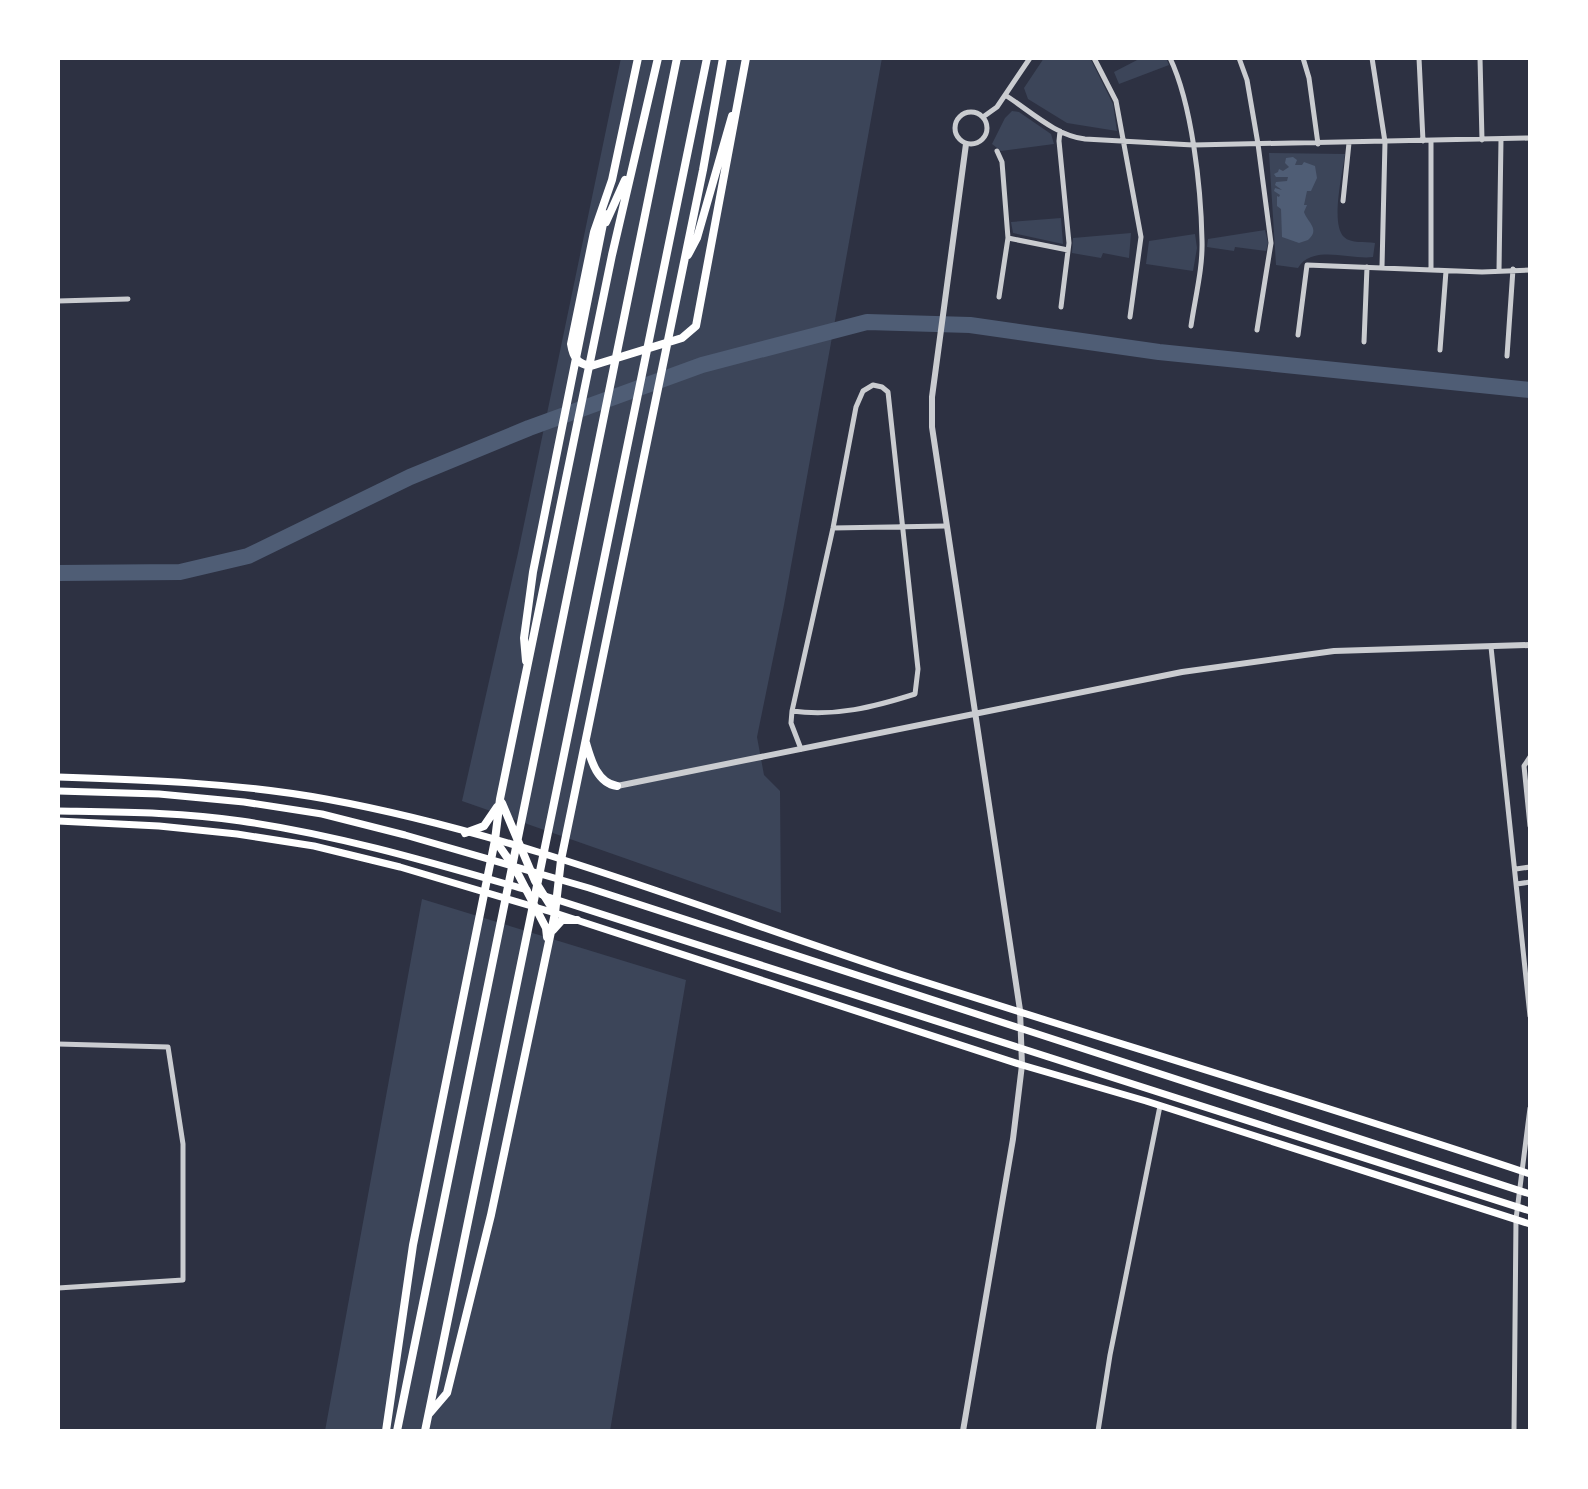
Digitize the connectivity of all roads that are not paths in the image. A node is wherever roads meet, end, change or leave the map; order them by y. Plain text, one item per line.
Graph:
1 (638, 58) edge
2 (658, 58) edge
3 (677, 58) edge
4 (707, 58) edge
5 (723, 58) edge
6 (746, 58) edge
7 (1030, 58) edge
8 (1094, 58) edge
9 (1170, 58) edge
10 (1239, 58) edge
11 (1303, 58) edge
12 (1372, 58) edge
13 (1419, 58) edge
14 (1480, 58) edge
15 (742, 82) junction
16 (1005, 95) junction
17 (983, 117) junction
18 (1060, 131) junction
19 (1530, 138) edge
20 (1501, 139) junction
21 (1482, 140) junction
22 (1126, 141) junction
23 (1423, 141) junction
24 (1431, 141) junction
25 (1385, 142) junction
26 (1349, 143) junction
27 (966, 144) junction
28 (1258, 144) junction
29 (1318, 144) junction
30 (1193, 145) junction
31 (997, 151) dead end
32 (633, 165) junction
33 (606, 200) junction
34 (1343, 201) dead end
35 (604, 227) junction
36 (1008, 238) junction
37 (1068, 250) junction
38 (684, 263) junction
39 (1367, 267) junction
40 (1382, 267) junction
41 (1513, 269) junction
42 (1431, 270) junction
43 (1530, 270) edge
44 (1446, 271) junction
45 (1499, 271) junction
46 (999, 297) dead end
47 (128, 299) dead end
48 (58, 301) edge
49 (1061, 307) dead end
50 (1130, 317) dead end
51 (1191, 326) dead end
52 (1257, 330) dead end
53 (1298, 335) dead end
54 (1364, 342) dead end
55 (1440, 350) dead end
56 (1507, 356) dead end
57 (946, 526) junction
58 (904, 527) junction
59 (833, 528) junction
60 (1530, 645) edge
61 (1491, 647) junction
62 (527, 669) junction
63 (792, 711) junction
64 (974, 712) junction
65 (585, 742) junction
66 (801, 750) junction
67 (1530, 757) edge
68 (58, 777) edge
69 (617, 786) joint
70 (58, 791) edge
71 (500, 799) junction
72 (58, 811) edge
73 (58, 821) edge
74 (1530, 826) edge
75 (465, 833) junction
76 (495, 840) junction
77 (520, 847) junction
78 (561, 860) junction
79 (1530, 867) edge
80 (1516, 869) junction
81 (1530, 882) edge
82 (1517, 884) junction
83 (484, 892) junction
84 (535, 906) junction
85 (555, 913) junction
86 (577, 920) junction
87 (548, 942) junction
88 (1020, 1010) junction
89 (1530, 1016) edge
90 (58, 1044) edge
91 (1022, 1065) junction
92 (1160, 1105) junction
93 (1530, 1108) edge
94 (1526, 1173) edge
95 (1530, 1194) edge
96 (1530, 1211) edge
97 (1516, 1219) junction
98 (1530, 1224) edge
99 (58, 1288) edge
100 (428, 1415) junction
101 (386, 1431) edge
102 (397, 1431) edge
103 (425, 1431) edge
104 (963, 1431) edge
105 (1098, 1431) edge
106 (1514, 1431) edge

1 - 33 highway
2 - 32 highway
3 - 102 highway
4 - 100 highway
5 - 38 highway
6 - 15 highway
7 - 16 street
8 - 22 street
9 - 30 street
10 - 28 street
11 - 29 street
12 - 25 street
13 - 23 street
14 - 21 street
15 - 33 highway
15 - 38 highway
16 - 17 street
16 - 18 street
17 - 27 street
17 - 27 street
18 - 22 street
18 - 37 street
19 - 20 street
20 - 21 street
20 - 45 street
21 - 24 street
22 - 30 street
22 - 50 street
23 - 24 street
23 - 25 street
24 - 42 street
25 - 26 street
25 - 40 street
26 - 29 street
26 - 34 street
27 - 57 street
28 - 29 street
28 - 30 street
28 - 52 street
30 - 51 street
31 - 36 street
32 - 35 highway
32 - 62 highway
33 - 35 highway
35 - 62 highway
36 - 37 street
36 - 46 street
37 - 49 street
38 - 65 highway
39 - 40 street
39 - 53 street
39 - 54 street
40 - 42 street
41 - 43 street
41 - 45 street
41 - 56 street
42 - 44 street
44 - 45 street
44 - 55 street
47 - 48 street
57 - 58 street
57 - 64 street
58 - 59 street
58 - 59 street
58 - 63 street
59 - 63 street
60 - 61 street
61 - 64 street
61 - 80 street
62 - 71 highway
63 - 66 street
64 - 66 street
64 - 88 street
65 - 69 highway
65 - 78 highway
66 - 69 street
67 - 74 street
68 - 75 main road
70 - 95 main road
71 - 75 highway
71 - 76 highway
71 - 77 highway
72 - 96 main road
73 - 83 main road
75 - 76 main road
76 - 77 main road
76 - 83 highway
76 - 84 highway
77 - 78 main road
77 - 85 highway
78 - 85 highway
78 - 88 main road
79 - 80 street
80 - 82 street
81 - 82 street
82 - 89 street
83 - 84 main road
83 - 101 highway
84 - 85 main road
84 - 87 highway
85 - 86 main road
85 - 87 highway
86 - 87 highway
86 - 91 main road
87 - 100 highway
88 - 91 street
88 - 94 main road
90 - 99 street
91 - 92 main road
91 - 104 street
92 - 97 main road
92 - 105 street
93 - 94 street
94 - 97 street
97 - 98 main road
97 - 106 street
100 - 103 highway

